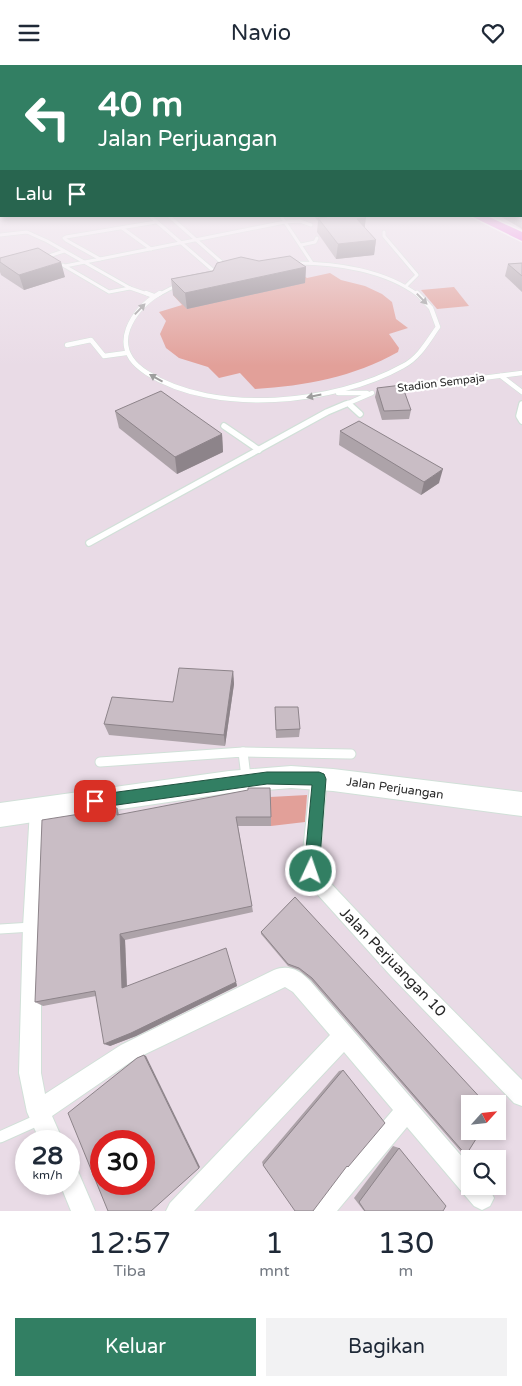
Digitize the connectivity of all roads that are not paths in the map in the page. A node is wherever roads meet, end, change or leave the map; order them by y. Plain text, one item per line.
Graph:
1 (53, 259) edge
2 (80, 259) edge
3 (98, 259) edge
4 (201, 259) edge
5 (219, 259) edge
6 (310, 259) edge
7 (404, 259) edge
8 (85, 262) junction
9 (312, 263) junction
10 (65, 267) junction
11 (230, 269) junction
12 (216, 272) junction
13 (406, 286) junction
14 (130, 288) junction
15 (154, 296) junction
16 (67, 345) dead end
17 (126, 353) junction
18 (522, 373) edge
19 (501, 376) junction
20 (389, 390) edge
21 (330, 392) junction
22 (380, 392) edge
23 (522, 392) edge
24 (372, 393) junction
25 (348, 403) junction
26 (522, 404) edge
27 (360, 414) dead end
28 (522, 421) edge
29 (224, 426) dead end
30 (259, 450) junction
31 (89, 543) dead end
32 (243, 752) junction
33 (351, 754) dead end
34 (100, 762) dead end
35 (319, 779) junction
36 (247, 780) junction
37 (522, 804) edge
38 (38, 810) junction
39 (0, 815) edge
40 (32, 927) junction
41 (0, 929) edge
42 (344, 1036) junction
43 (522, 1095) edge
44 (407, 1110) junction
45 (39, 1115) junction
46 (46, 1130) edge
47 (0, 1137) edge
48 (461, 1173) edge
49 (76, 1195) edge
50 (83, 1211) edge
51 (178, 1211) edge
52 (322, 1211) edge

1 - 10 lane
2 - 8 lane
3 - 8 lane
4 - 12 lane
5 - 11 lane
6 - 9 lane
7 - 13 lane
8 - 10 lane
8 - 14 lane
9 - 11 lane, Stadion Sempaja
9 - 13 lane, Stadion Sempaja
10 - 14 lane
11 - 12 lane, Stadion Sempaja
12 - 15 lane, Stadion Sempaja
13 -> 21 lane, Stadion Sempaja
14 - 15 lane
17 -> 15 lane, Stadion Sempaja
16 - 17 lane
21 -> 17 lane, Stadion Sempaja
18 - 19 lane, Stadion Sempaja
19 - 20 lane, Stadion Sempaja
19 - 23 lane
21 - 24 lane, Stadion Sempaja
22 - 24 lane, Stadion Sempaja
24 - 25 lane
25 - 27 lane
25 - 30 lane
26 - 28 lane
29 - 30 lane
30 - 31 lane
32 - 33 lane
32 - 34 lane
32 - 36 lane
35 - 36 street, Jalan Perjuangan
35 - 37 street, Jalan Perjuangan
35 - 43 street, Jalan Perjuangan 10
36 - 38 street, Jalan Perjuangan
38 - 39 street, Jalan Perjuangan
38 - 40 street
40 - 41 lane
40 - 45 street
42 - 44 street
42 - 45 street
42 - 51 street
44 - 48 street
44 - 52 street
45 - 46 street
45 - 47 lane
49 - 50 street

